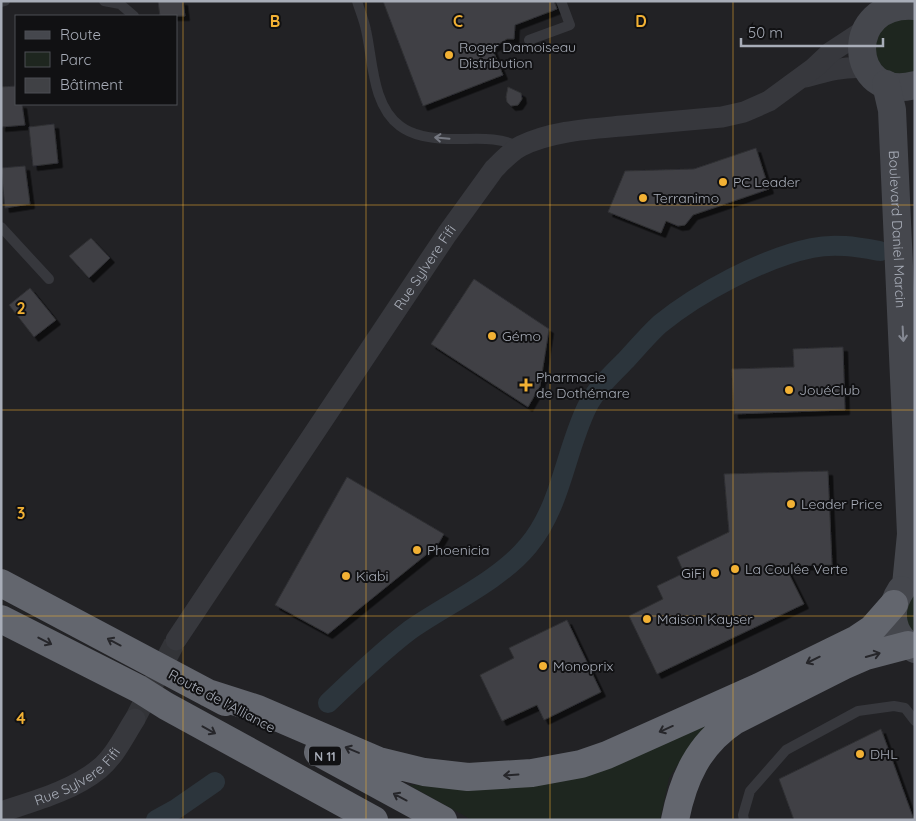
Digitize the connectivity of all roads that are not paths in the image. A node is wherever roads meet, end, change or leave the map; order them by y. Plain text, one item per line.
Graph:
1 (5, 1) edge
2 (104, 1) edge
3 (357, 1) edge
4 (561, 1) edge
5 (1, 2) edge
6 (915, 6) edge
7 (133, 15) edge
8 (874, 15) edge
9 (529, 40) dead end
10 (876, 76) junction
11 (799, 79) junction
12 (915, 85) edge
13 (519, 147) junction
14 (1, 227) edge
15 (49, 279) dead end
16 (1, 583) edge
17 (905, 590) edge
18 (1, 619) edge
19 (176, 640) tunnel mouth
20 (911, 647) edge
21 (208, 693) junction
22 (134, 719) tunnel mouth
23 (915, 721) edge
24 (1, 812) edge
25 (374, 820) edge
26 (443, 820) edge
27 (675, 820) edge
28 (744, 820) edge

1 - 5 lane
2 - 7 lane
13 -> 3 lane
4 - 9 lane
6 - 8 main road
8 - 10 main road, Boulevard Daniel Marcin
8 - 11 street, Rue Sylvere Fifi
10 - 11 street, Rue Sylvere Fifi
10 - 12 main road
10 -> 17 main road, Boulevard Daniel Marcin
11 - 13 street, Rue Sylvere Fifi
13 - 19 street, Rue Sylvere Fifi
14 - 15 lane
21 -> 16 highway, Route de l'Alliance / N 11
17 - 20 main road, Boulevard Daniel Marcin
17 -> 21 highway
18 -> 25 highway, N 11
27 -> 20 highway
26 -> 21 highway, Route de l'Alliance / N 11
22 - 24 street, Rue Sylvere Fifi
23 - 28 lane

